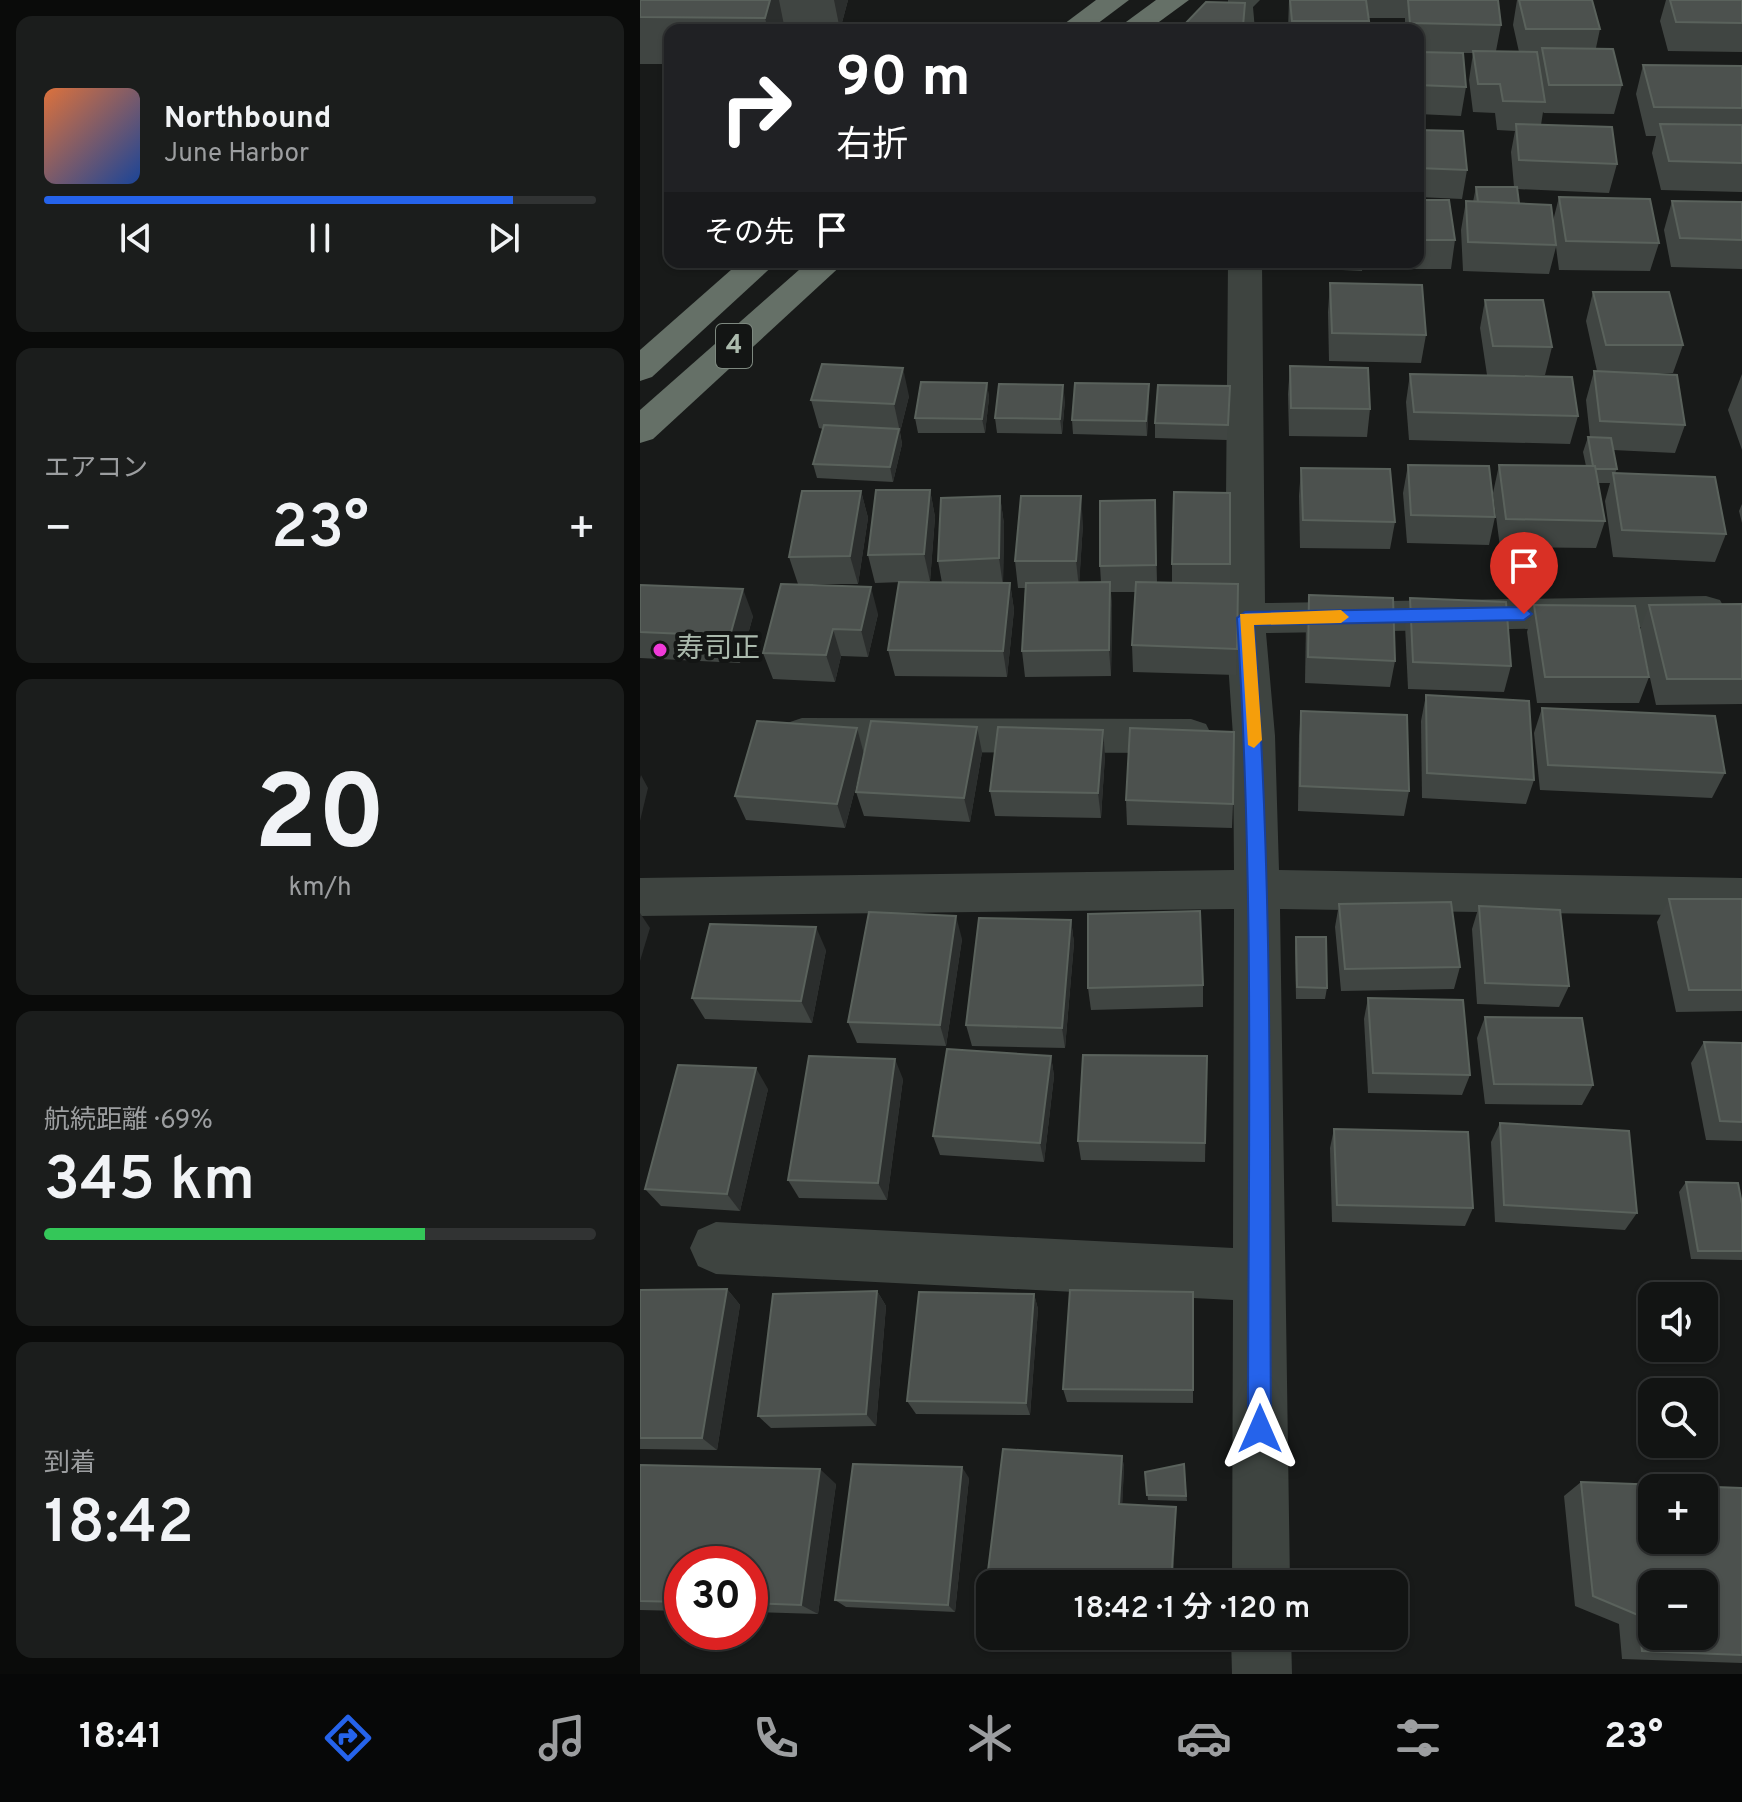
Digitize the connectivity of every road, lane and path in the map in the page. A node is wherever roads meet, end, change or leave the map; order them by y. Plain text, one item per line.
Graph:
1 (1115, 0) edge
2 (1175, 0) edge
3 (1246, 0) edge
4 (1079, 24) edge
5 (1138, 24) edge
6 (1241, 24) edge
7 (753, 268) edge
8 (821, 268) edge
9 (1245, 268) edge
10 (640, 369) edge
11 (640, 430) edge
12 (1740, 610) edge
13 (1245, 618) junction
14 (802, 735) edge
15 (1254, 736) junction
16 (1257, 889) junction
17 (640, 897) edge
18 (1742, 897) edge
19 (716, 1248) dead end
20 (1259, 1275) junction
21 (1261, 1570) edge
22 (1261, 1650) edge
23 (1262, 1674) edge

1 - 4 highway
2 - 5 highway
3 - 6 street
7 - 10 highway, 4
8 - 11 highway, 4
9 - 13 street
12 - 13 street
13 - 15 street
14 - 15 street
15 - 16 street
16 - 17 street
16 - 18 street
16 - 20 street
19 - 20 street
20 - 21 street
22 - 23 street

